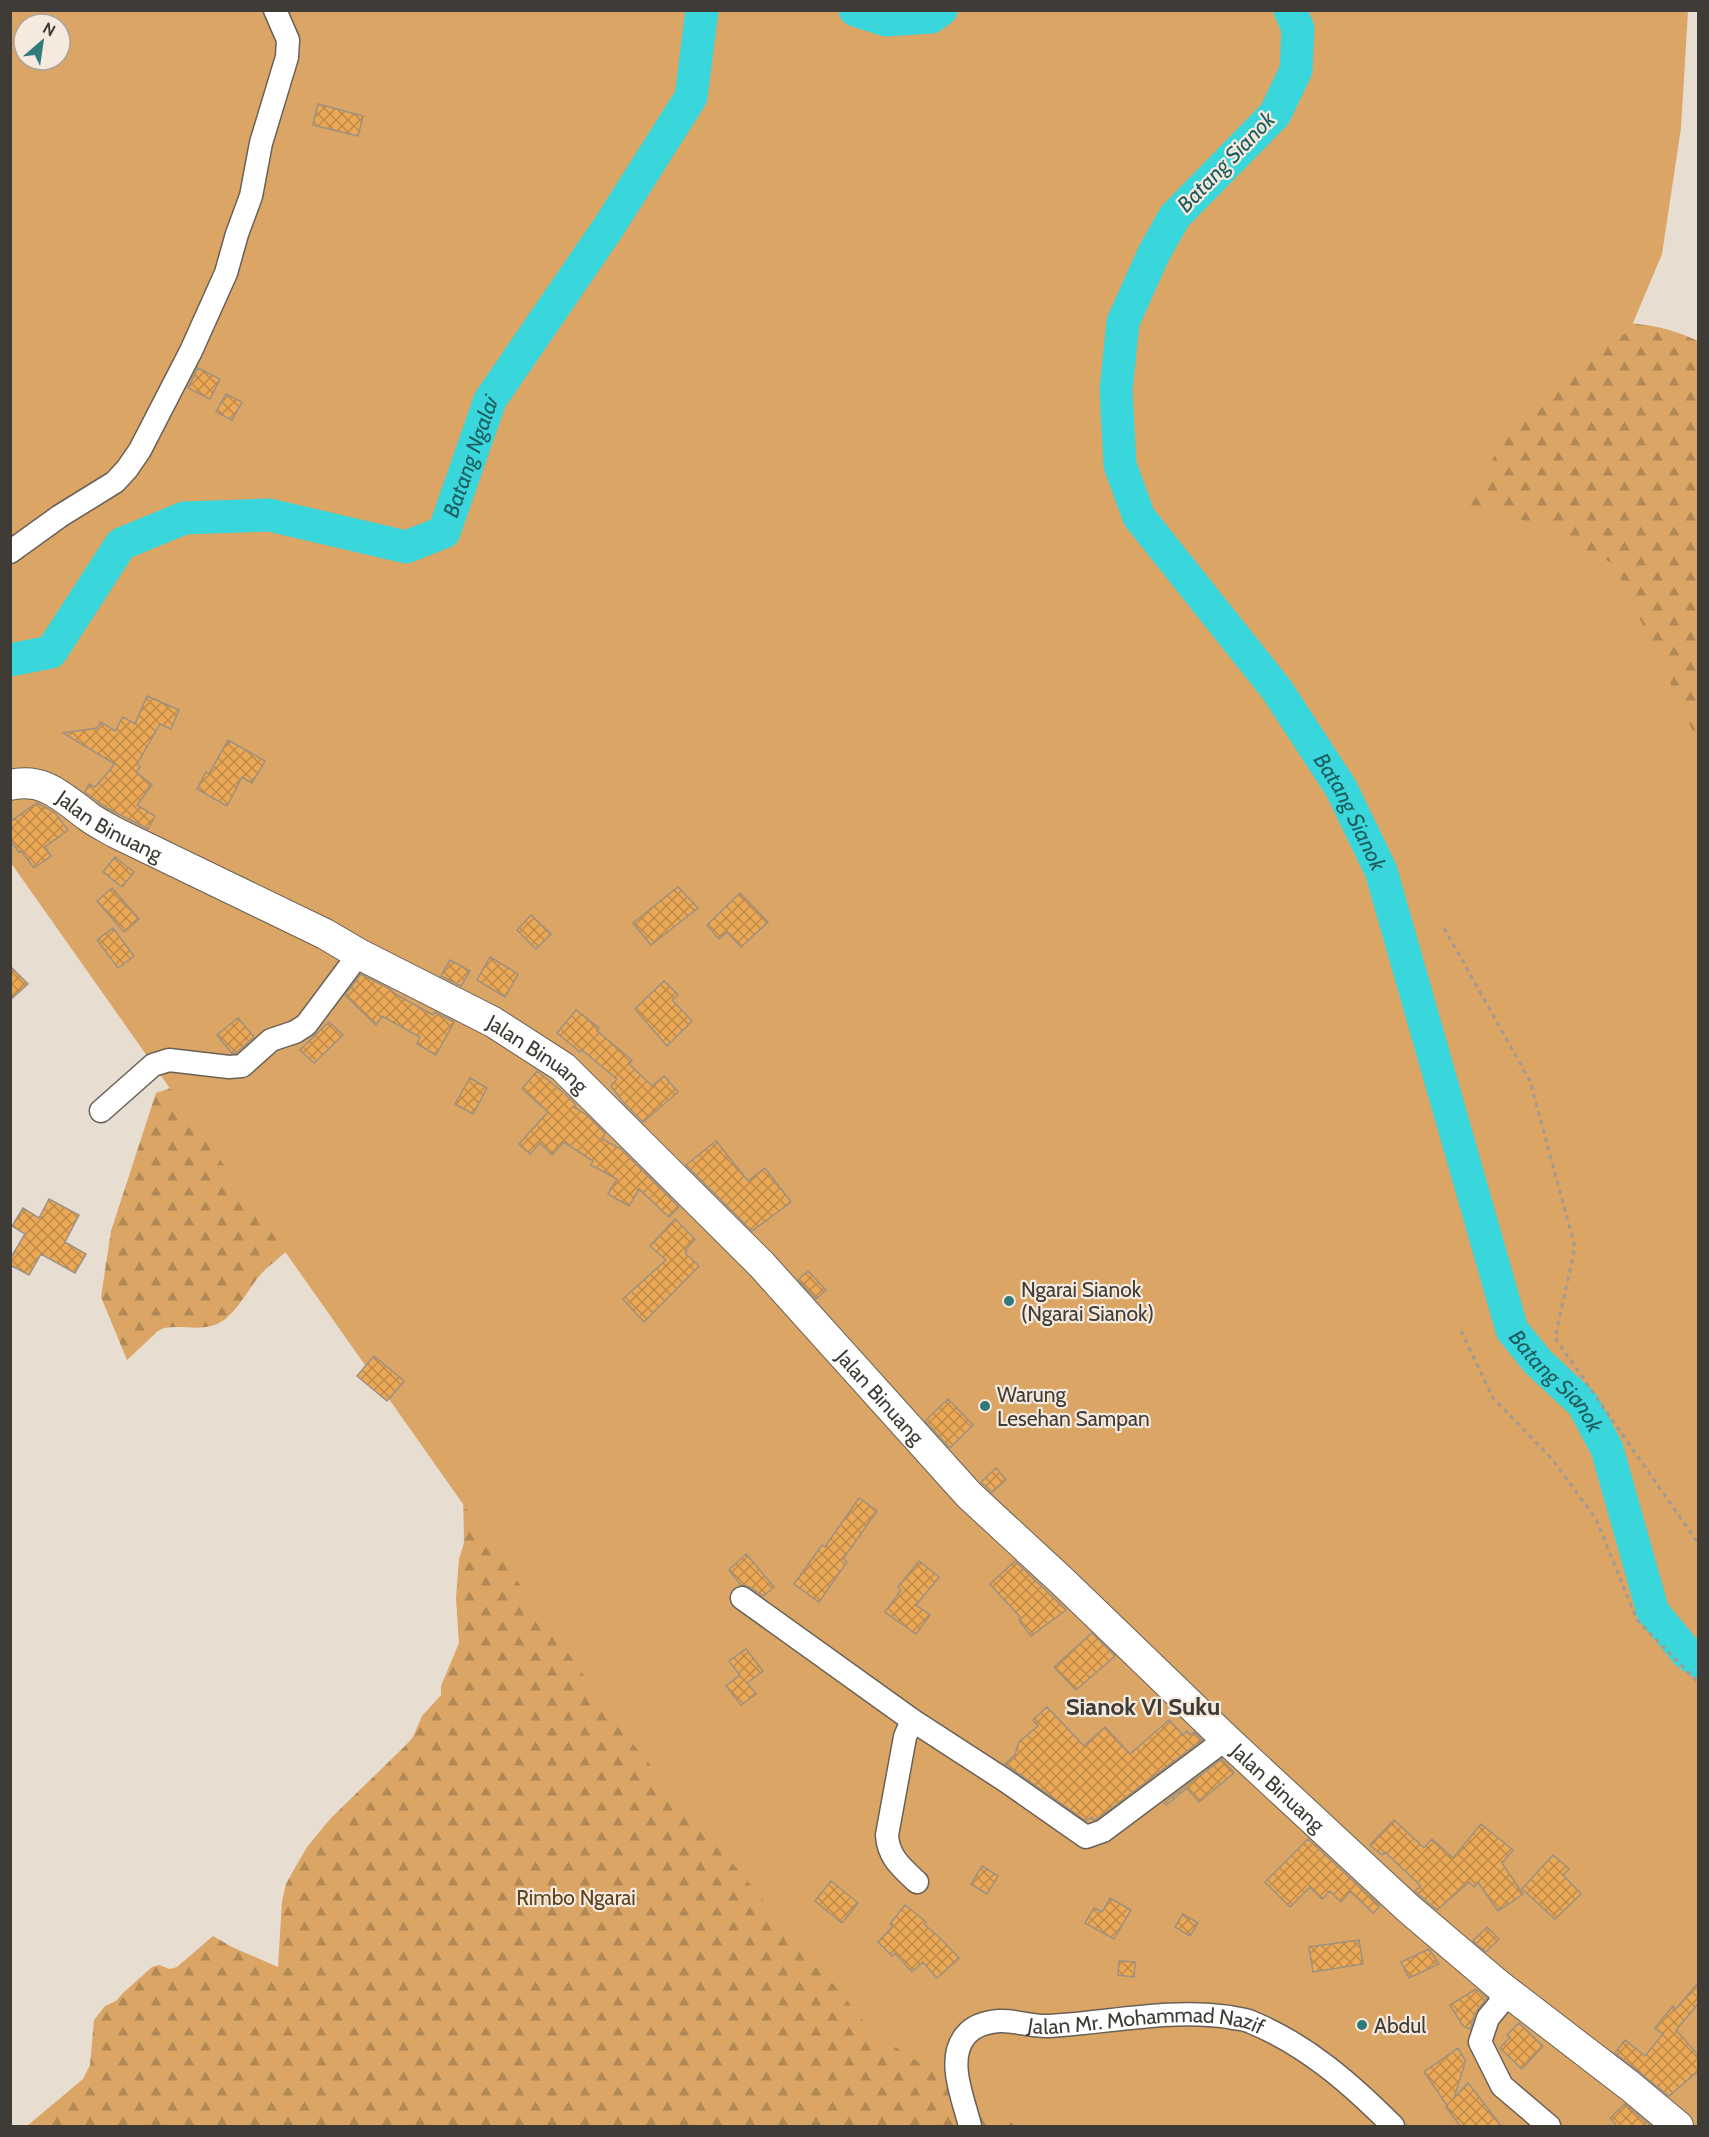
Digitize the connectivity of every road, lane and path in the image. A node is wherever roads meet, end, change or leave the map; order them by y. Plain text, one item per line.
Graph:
1 (275, 10) edge
2 (10, 552) edge
3 (10, 785) edge
4 (1444, 928) dead end
5 (359, 954) junction
6 (101, 1111) dead end
7 (1461, 1331) dead end
8 (1698, 1543) edge
9 (742, 1598) dead end
10 (1698, 1682) edge
11 (912, 1720) junction
12 (1226, 1739) junction
13 (916, 1882) dead end
14 (1496, 1983) junction
15 (970, 2127) edge
16 (1393, 2127) edge
17 (1549, 2127) edge
18 (1678, 2127) edge

1 - 2 street
3 - 5 main road, Jalan Binuang
4 - 8 path
5 - 6 street
5 - 12 main road, Jalan Binuang
7 - 10 path
9 - 11 street
11 - 12 street
11 - 13 street
12 - 14 main road, Jalan Binuang
14 - 17 street
14 - 18 main road, Jalan Binuang
15 - 16 street, Jalan Mr. Mohammad Nazif

